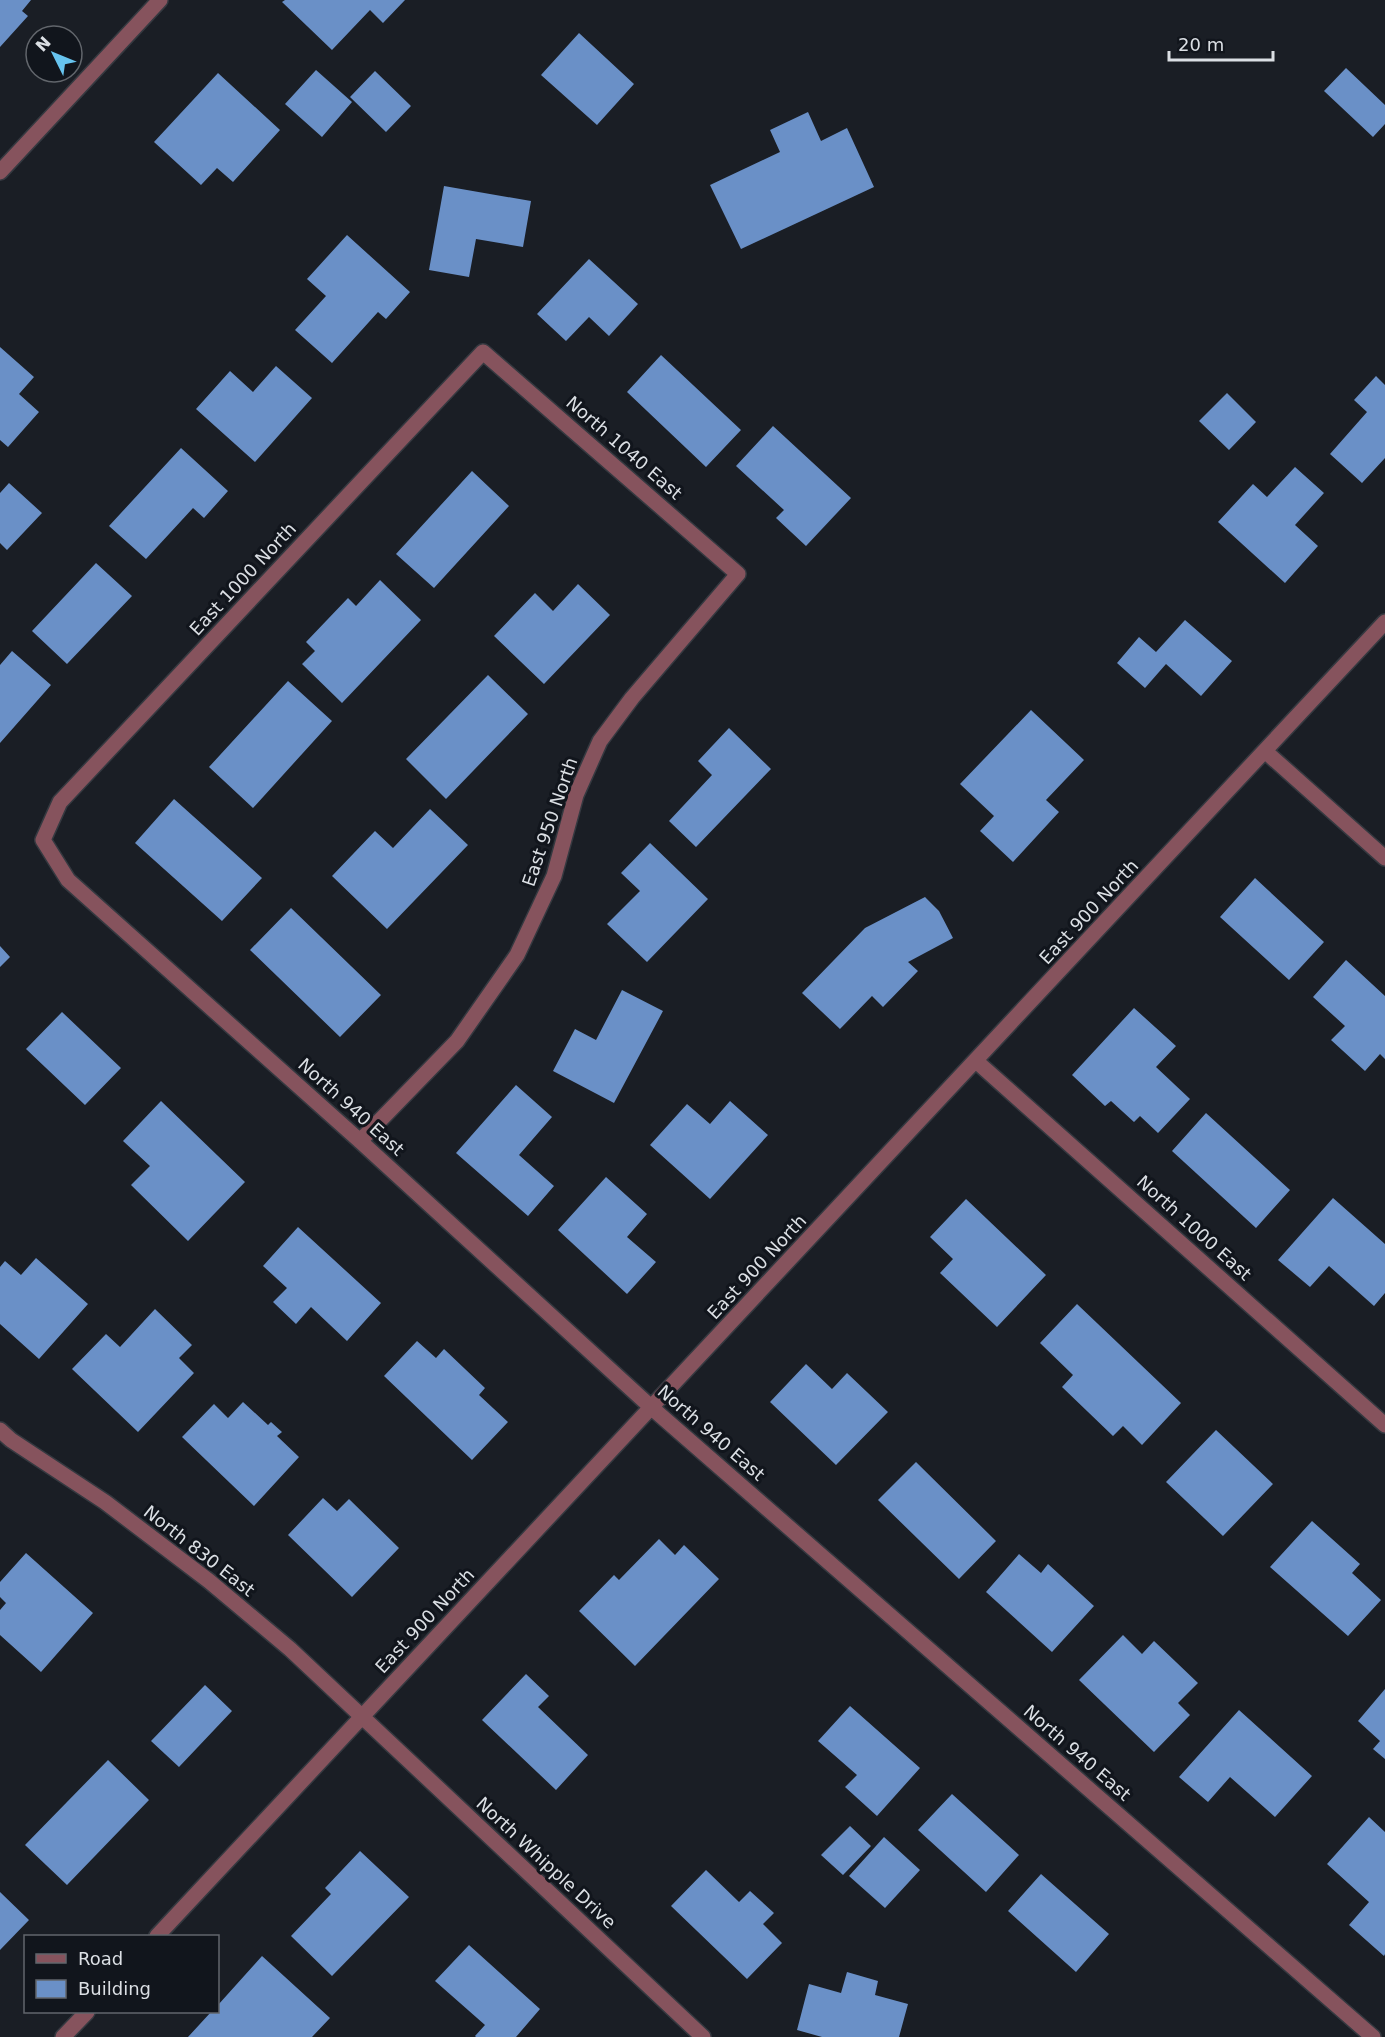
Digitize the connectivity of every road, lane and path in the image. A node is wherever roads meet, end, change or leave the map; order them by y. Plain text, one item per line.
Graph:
1 (160, 0) edge
2 (2, 166) edge
3 (483, 352) joint
4 (738, 574) joint
5 (1385, 622) edge
6 (1266, 752) junction
7 (43, 840) joint
8 (1385, 858) edge
9 (976, 1061) junction
10 (360, 1141) junction
11 (652, 1408) junction
12 (1385, 1425) edge
13 (0, 1430) edge
14 (362, 1718) junction
15 (158, 1935) edge
16 (86, 2013) edge
17 (63, 2037) edge
18 (703, 2037) edge
19 (1373, 2037) edge

1 - 2 street
3 - 4 street, North 1040 East
3 - 7 street, East 1000 North
4 - 10 street, East 950 North
5 - 6 street, East 900 North
6 - 8 street
6 - 9 street, East 900 North
7 - 10 street, North 940 East
9 - 11 street, East 900 North
9 - 12 street, North 1000 East
10 - 11 street, North 940 East
11 - 14 street, East 900 North
11 - 19 street, North 940 East
13 - 14 street, North 830 East
14 - 15 street, East 900 North
14 - 18 street, North Whipple Drive
16 - 17 street

